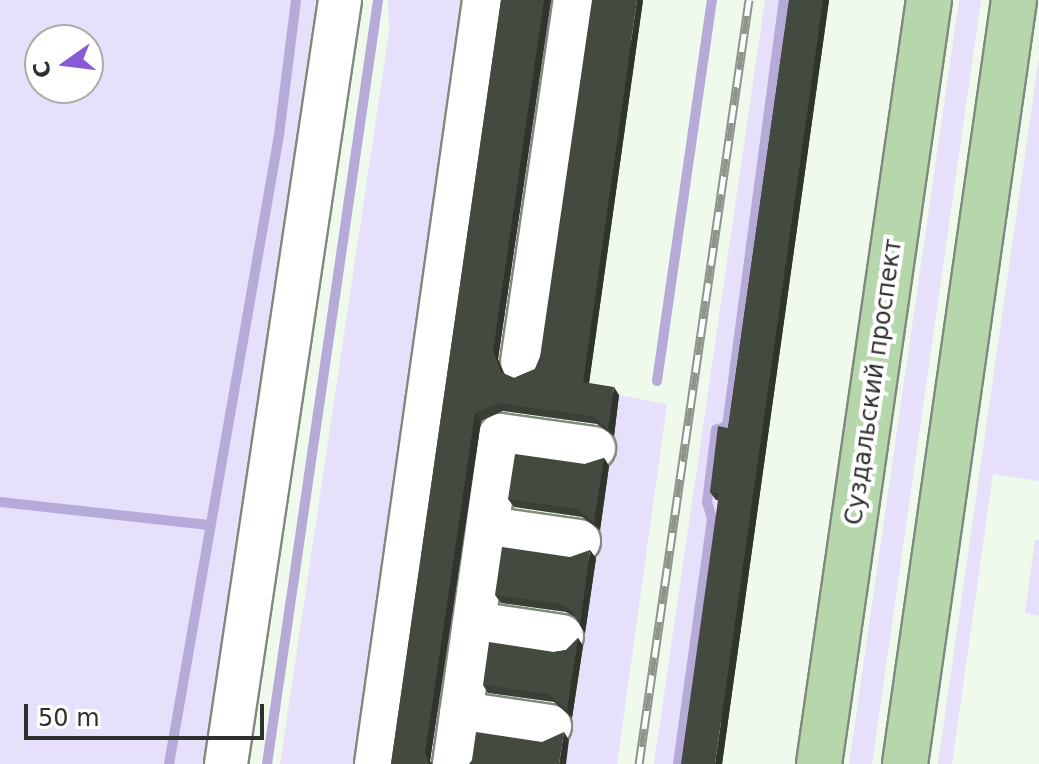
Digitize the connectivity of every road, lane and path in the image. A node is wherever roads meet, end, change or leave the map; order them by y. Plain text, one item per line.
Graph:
1 (340, 0) edge
2 (484, 0) edge
3 (575, 0) edge
4 (929, 0) edge
5 (1014, 0) edge
6 (522, 362) dead end
7 (594, 448) dead end
8 (488, 528) junction
9 (579, 541) dead end
10 (474, 623) junction
11 (562, 636) dead end
12 (461, 713) junction
13 (550, 726) dead end
14 (226, 764) edge
15 (376, 764) edge
16 (454, 764) edge
17 (819, 764) edge
18 (905, 764) edge

1 - 14 street
2 - 15 street
3 - 6 street
4 - 17 main road, Суздальский проспект
5 - 18 main road
7 - 8 street
8 - 9 street
8 - 10 street
10 - 11 street
10 - 12 street
12 - 13 street
12 - 16 street

